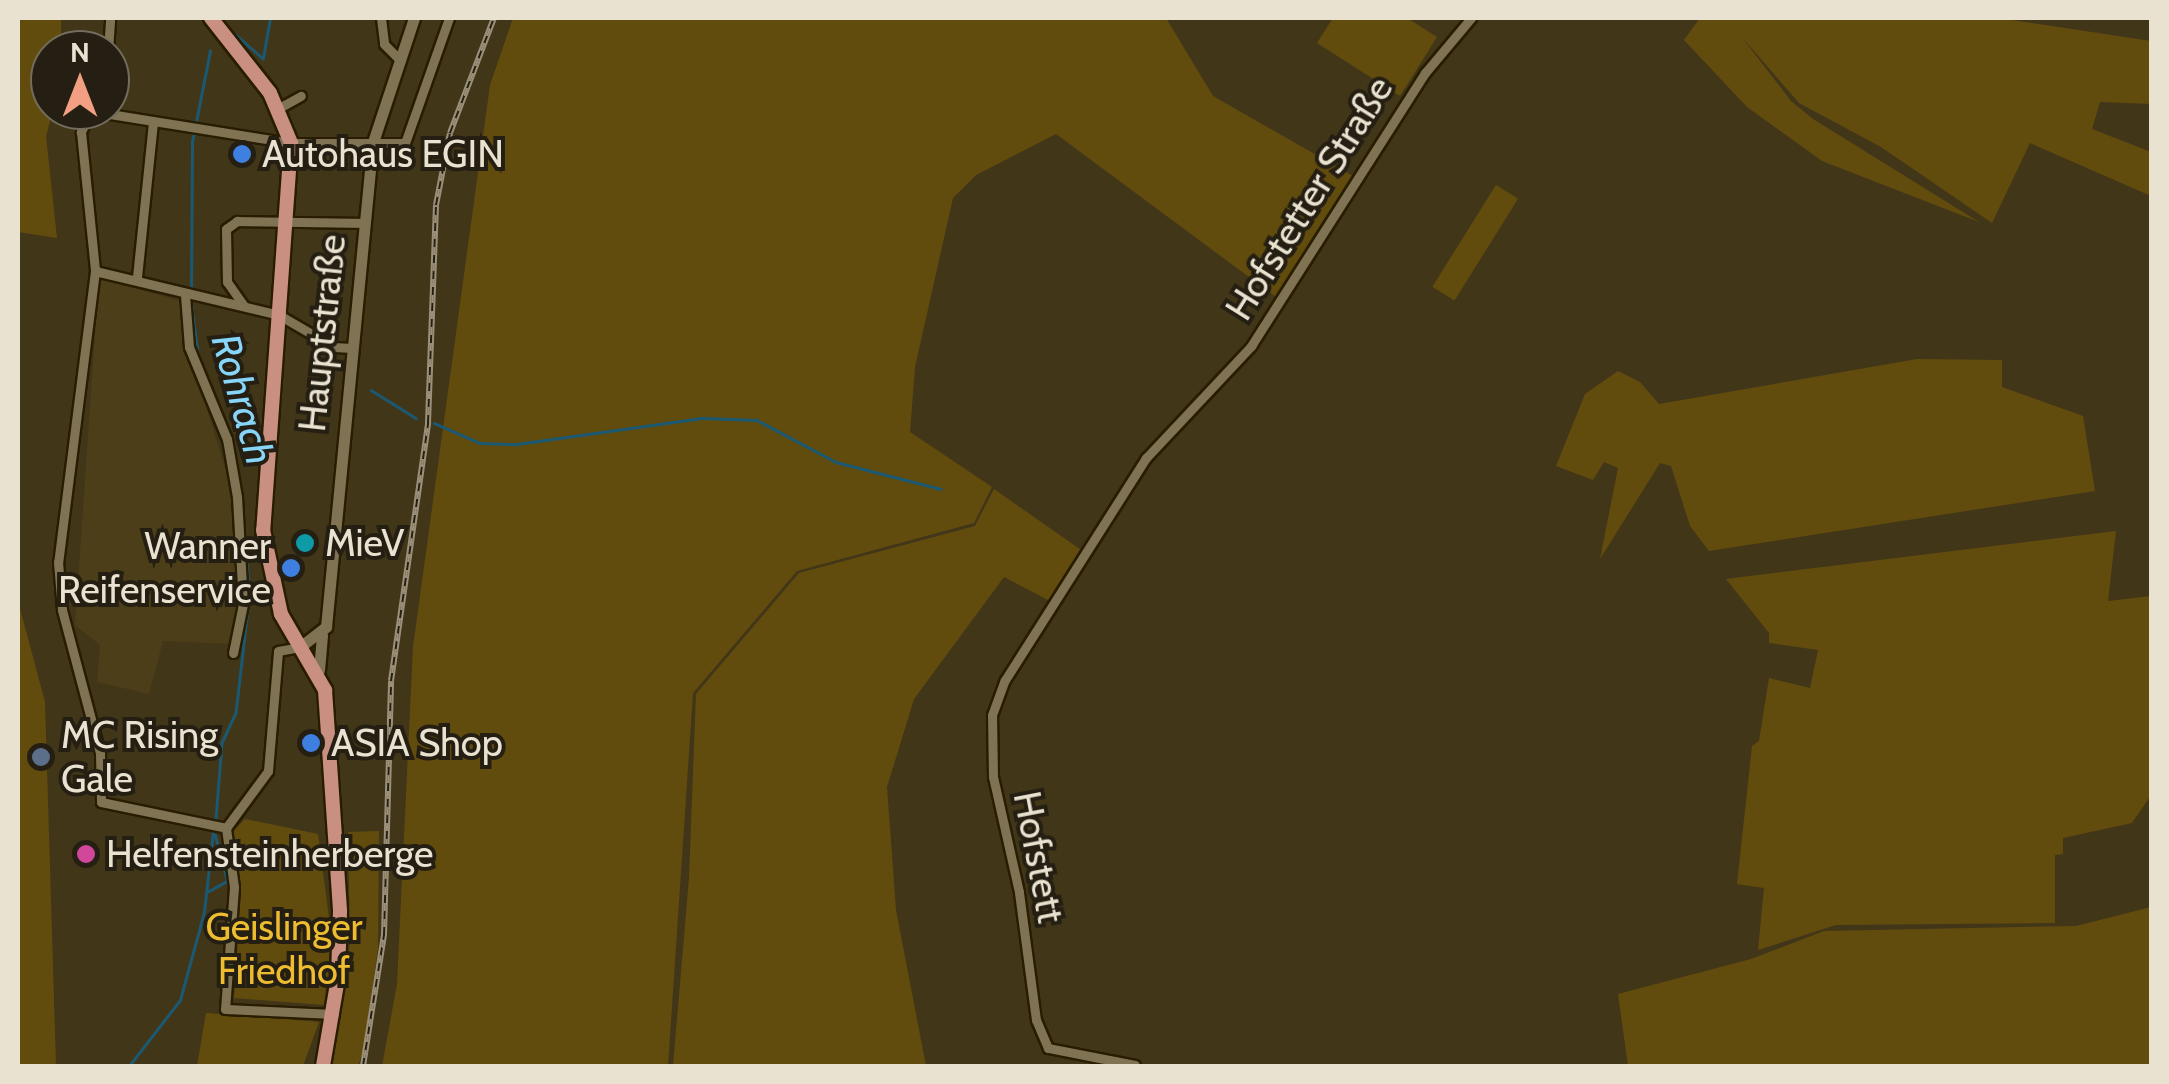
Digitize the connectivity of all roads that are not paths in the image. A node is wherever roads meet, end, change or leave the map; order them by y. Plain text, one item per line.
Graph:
1 (211, 18) edge
2 (381, 18) edge
3 (414, 18) edge
4 (449, 18) edge
5 (1471, 18) edge
6 (399, 58) junction
7 (301, 96) dead end
8 (279, 108) junction
9 (130, 118) edge
10 (153, 123) junction
11 (82, 130) edge
12 (290, 143) junction
13 (372, 145) junction
14 (288, 222) junction
15 (363, 224) junction
16 (95, 271) junction
17 (137, 277) junction
18 (186, 295) junction
19 (244, 306) junction
20 (279, 315) junction
21 (352, 348) junction
22 (1057, 603) joint
23 (322, 635) junction
24 (300, 648) junction
25 (233, 653) dead end
26 (319, 670) junction
27 (226, 828) junction
28 (330, 1014) junction
29 (1136, 1065) edge
30 (323, 1066) edge

1 - 8 main road
2 - 6 street
3 - 6 street, Hauptstraße
4 - 13 street
5 - 22 street, Hofstetter Straße
6 - 13 street, Hauptstraße
7 - 8 street
8 - 12 main road
9 - 10 street
10 - 12 street
10 - 17 street
11 - 16 street
12 - 13 street
12 - 14 main road
13 - 15 street, Hauptstraße
14 - 15 street
14 - 19 street
14 - 20 main road
15 - 21 street, Hauptstraße
16 - 17 street
16 - 27 street
17 - 18 street
18 - 19 street
18 - 25 street
19 - 20 street
20 - 21 street
20 - 24 main road
21 - 23 street, Hauptstraße
22 - 29 street, Hofstett
23 - 24 street
23 - 26 street, Hauptstraße
24 - 26 main road
24 - 27 street
26 - 28 main road
27 - 28 street
28 - 30 main road

